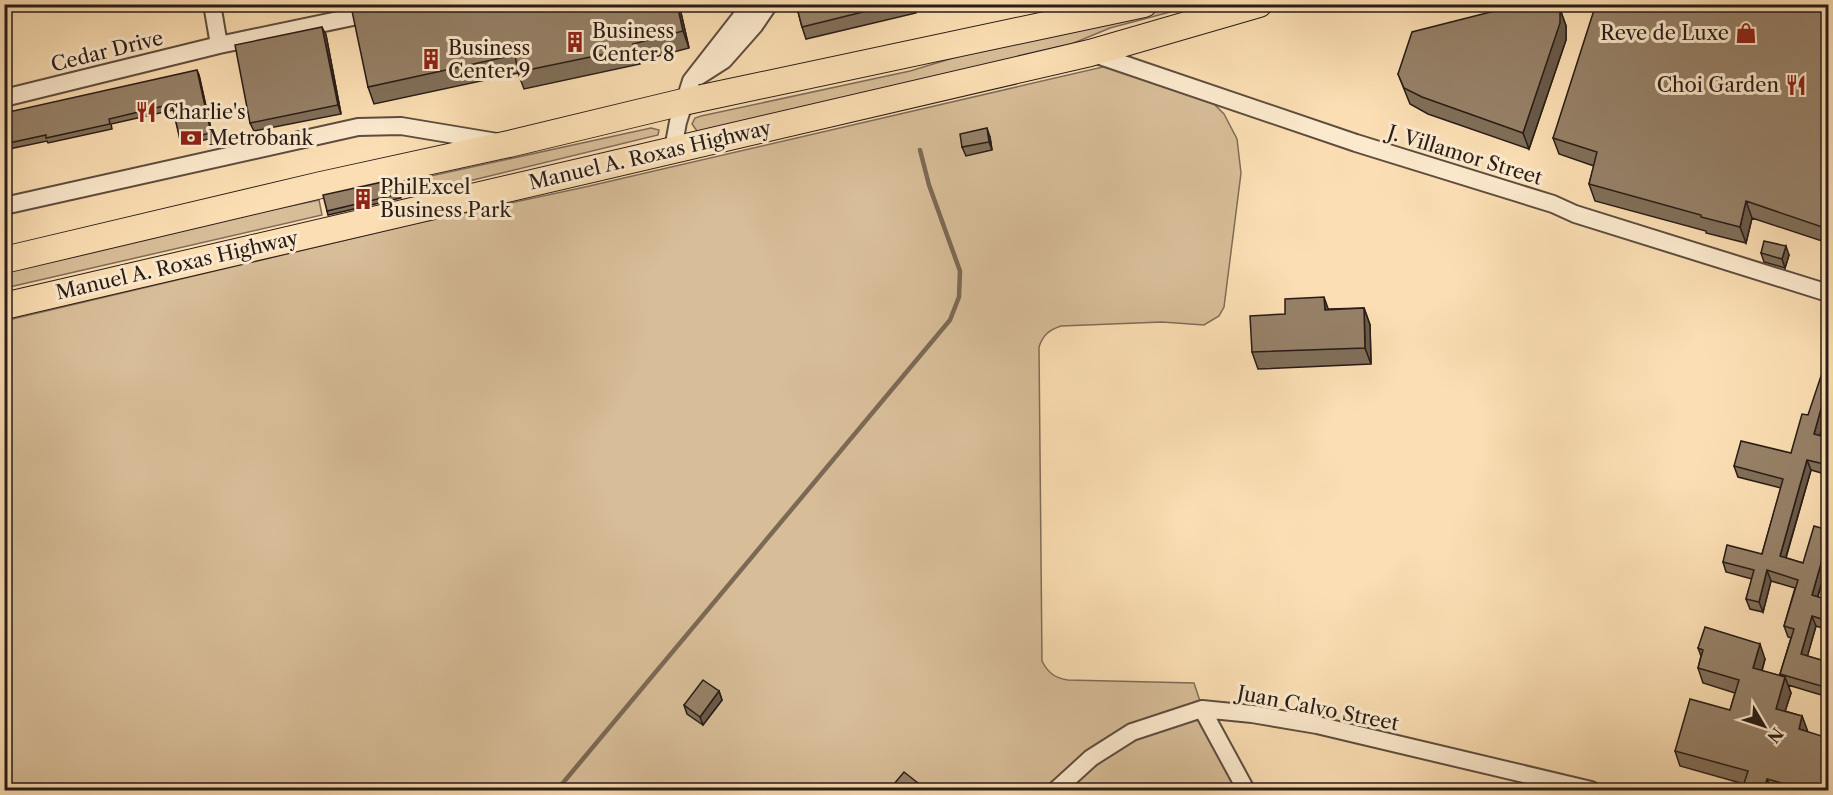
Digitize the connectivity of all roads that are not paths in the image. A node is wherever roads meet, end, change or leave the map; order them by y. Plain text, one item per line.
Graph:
1 (212, 4) edge
2 (415, 4) edge
3 (751, 4) edge
4 (769, 4) edge
5 (1114, 4) edge
6 (1144, 4) edge
7 (1259, 4) edge
8 (1063, 22) junction
9 (219, 45) junction
10 (1090, 53) junction
11 (687, 92) junction
12 (4, 98) edge
13 (509, 144) junction
14 (673, 149) junction
15 (4, 207) edge
16 (4, 260) edge
17 (1828, 293) edge
18 (4, 306) edge
19 (1202, 709) junction
20 (1056, 790) edge
21 (1246, 790) edge
22 (1590, 790) edge

1 - 9 street
2 - 9 street, Cedar Drive
3 - 11 street
4 - 11 street
5 - 8 main road
6 - 8 main road
7 - 10 main road, Manuel A. Roxas Highway
8 - 11 main road
9 - 12 street, Cedar Drive
10 - 14 main road, Manuel A. Roxas Highway
10 - 17 street, J. Villamor Street
11 - 13 main road
11 - 14 street
13 - 15 street
13 - 16 main road
14 - 18 main road, Manuel A. Roxas Highway
19 - 20 street, Juan Calvo Street
19 - 21 street
19 - 22 street, Juan Calvo Street

